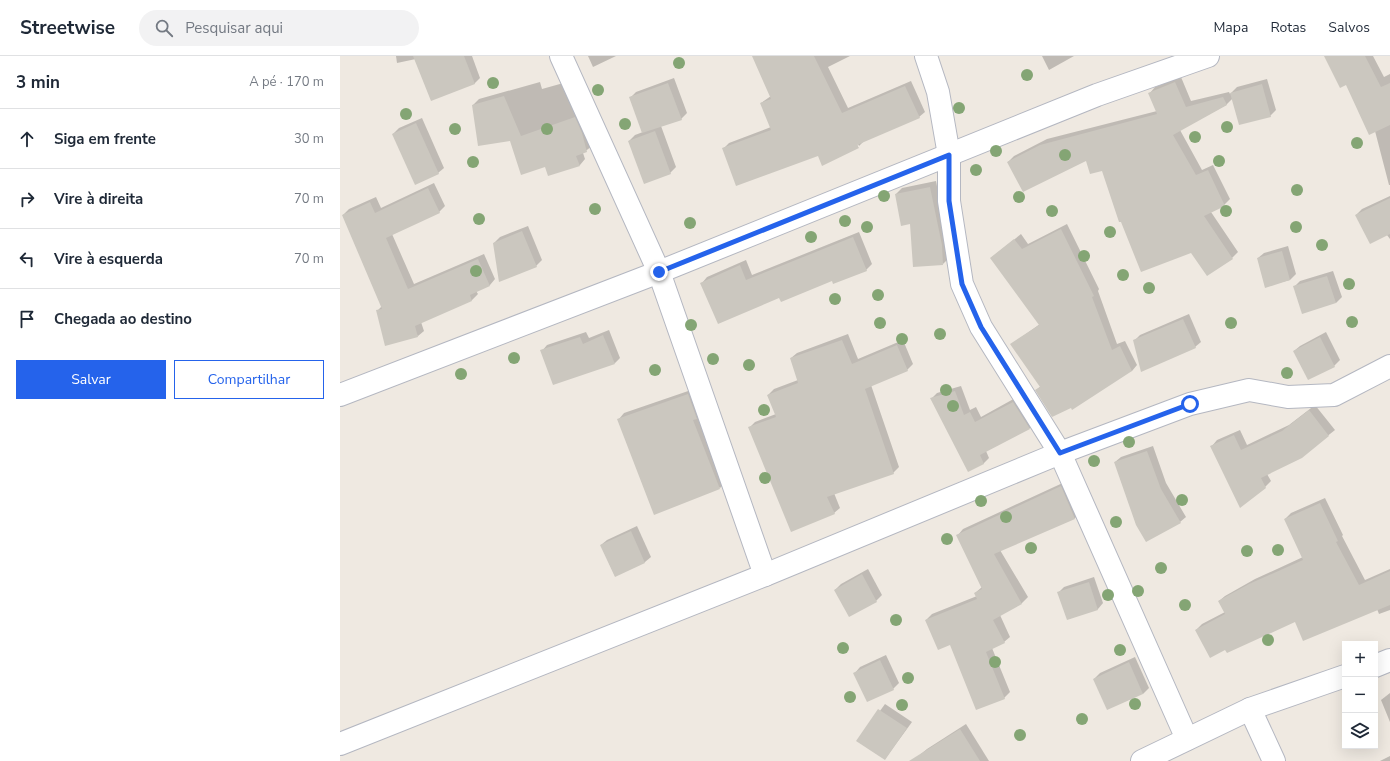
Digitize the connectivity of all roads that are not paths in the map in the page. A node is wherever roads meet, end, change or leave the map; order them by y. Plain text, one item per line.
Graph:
1 (561, 56) edge
2 (926, 56) edge
3 (1208, 56) edge
4 (949, 155) junction
5 (659, 272) junction
6 (1390, 366) edge
7 (340, 395) edge
8 (1060, 453) junction
9 (765, 575) junction
10 (1390, 660) edge
11 (1378, 665) edge
12 (1342, 677) edge
13 (1250, 709) junction
14 (1187, 739) junction
15 (340, 744) edge
16 (1142, 761) edge
17 (1274, 761) edge

1 - 5 street
2 - 4 street
3 - 4 street
4 - 5 street
4 - 8 street
5 - 7 street
5 - 9 street
6 - 8 street
8 - 9 street
8 - 14 street
9 - 15 street
10 - 11 street
12 - 13 street
13 - 14 street
13 - 17 street
14 - 16 street

